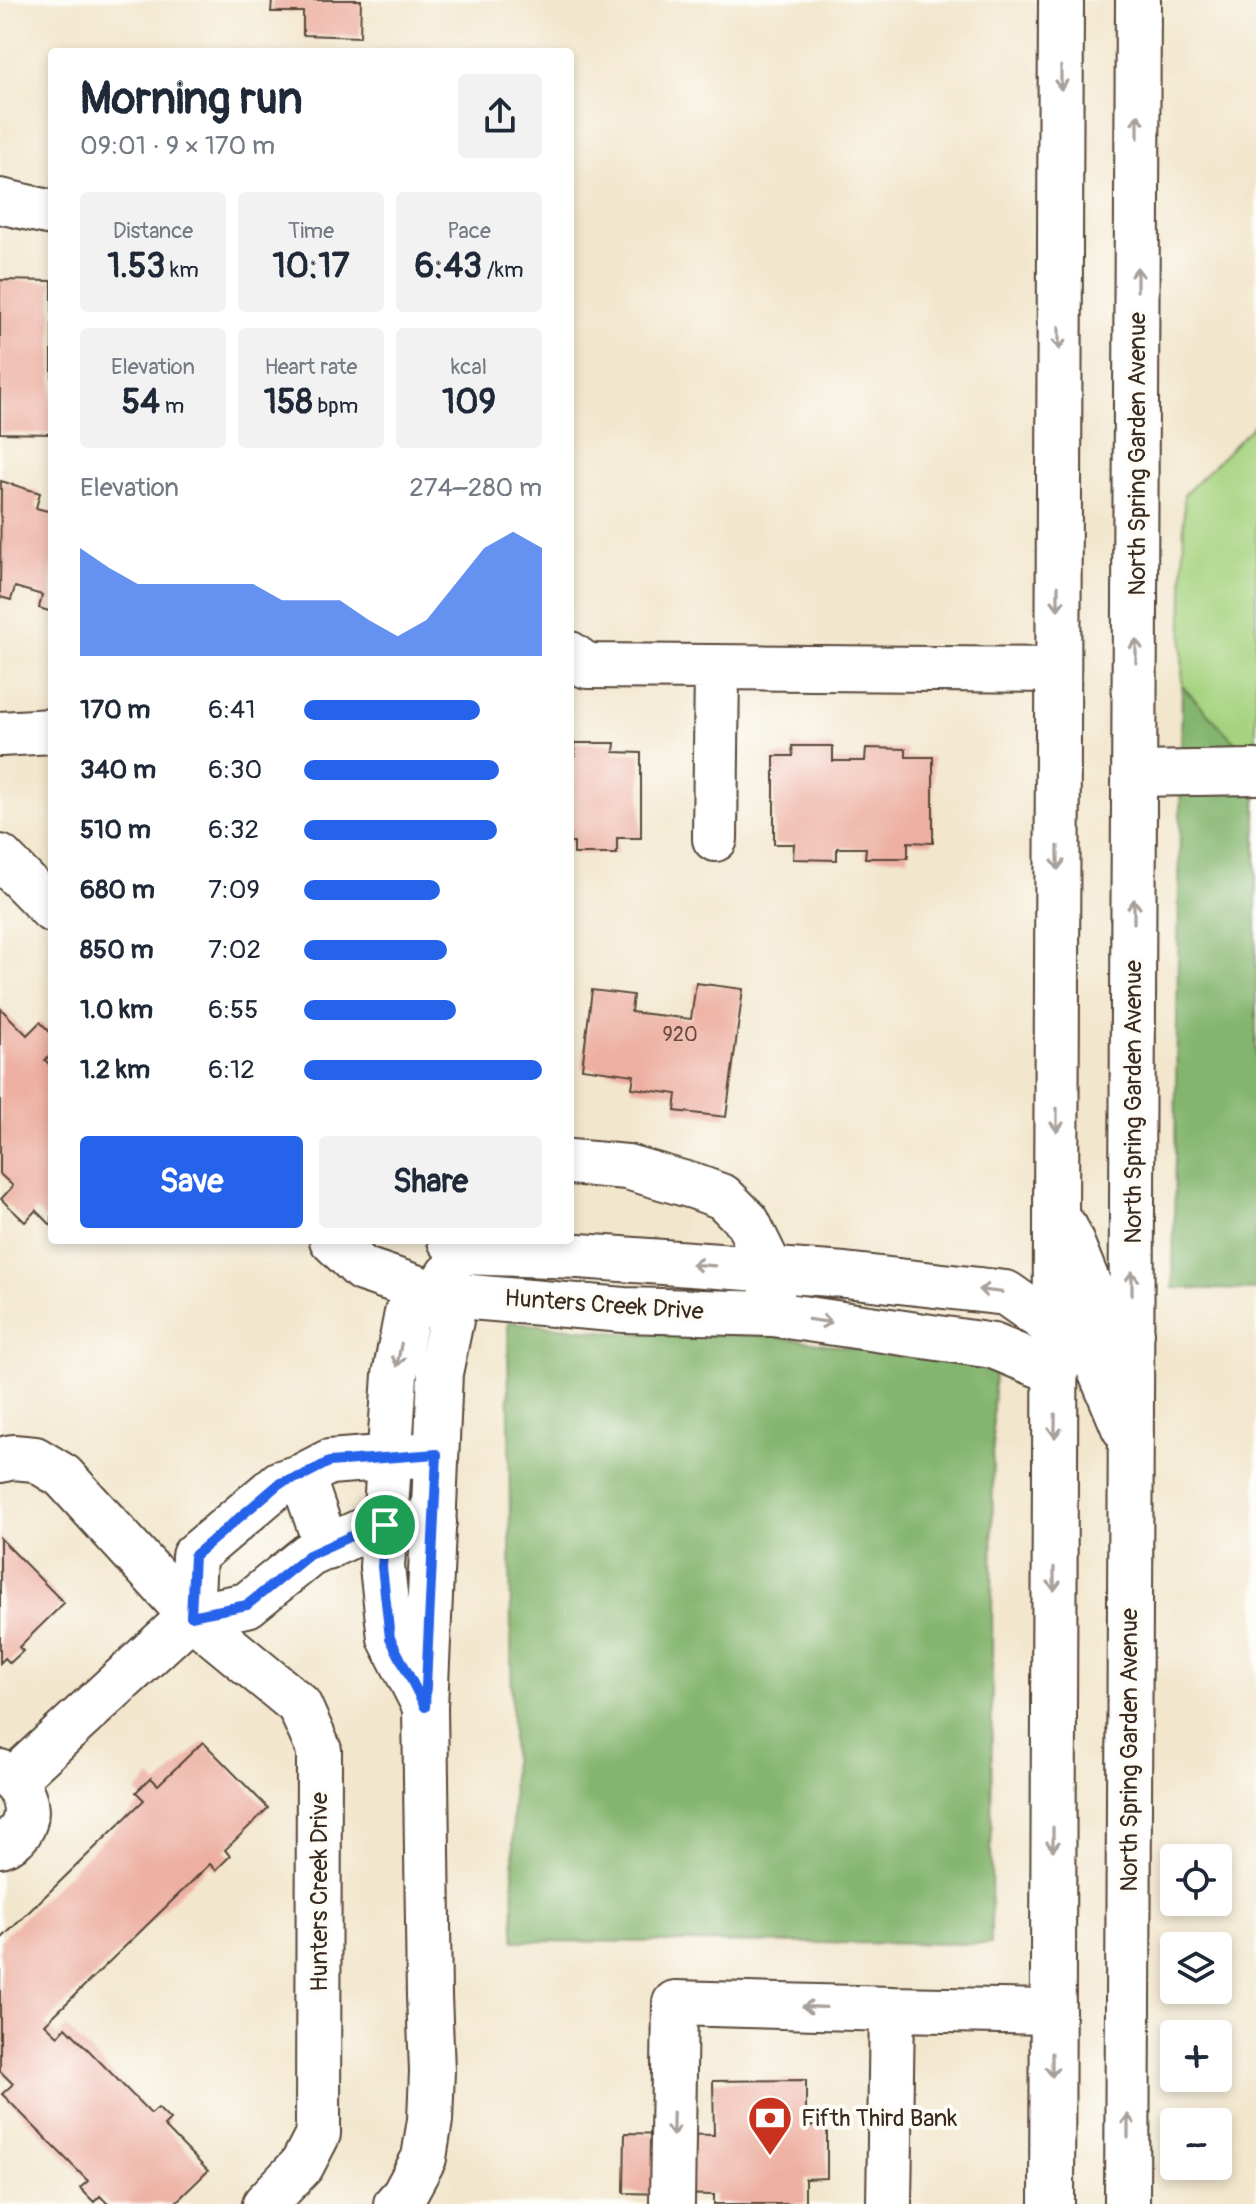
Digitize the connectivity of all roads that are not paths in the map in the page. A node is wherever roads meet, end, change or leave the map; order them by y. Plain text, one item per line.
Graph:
1 (1061, 0) edge
2 (1138, 0) edge
3 (0, 201) edge
4 (48, 212) edge
5 (574, 657) edge
6 (717, 667) junction
7 (1058, 670) junction
8 (48, 731) edge
9 (0, 734) edge
10 (1256, 772) edge
11 (1135, 774) junction
12 (715, 839) dead end
13 (0, 857) edge
14 (48, 906) edge
15 (574, 1162) edge
16 (1057, 1208) junction
17 (336, 1244) edge
18 (461, 1244) edge
19 (771, 1270) junction
20 (436, 1294) junction
21 (773, 1314) junction
22 (1057, 1329) junction
23 (1132, 1333) junction
24 (1056, 1372) junction
25 (1131, 1445) junction
26 (437, 1454) junction
27 (390, 1457) junction
28 (0, 1460) edge
29 (302, 1476) junction
30 (434, 1522) junction
31 (385, 1525) junction
32 (327, 1548) junction
33 (191, 1616) junction
34 (425, 1707) junction
35 (7, 1776) edge
36 (2, 1848) edge
37 (892, 2009) junction
38 (1053, 2012) junction
39 (265, 2204) edge
40 (396, 2204) edge
41 (672, 2204) edge
42 (889, 2204) edge
43 (1052, 2204) edge
44 (1127, 2204) edge

1 -> 7 main road
11 -> 2 main road, North Spring Garden Avenue
3 - 4 main road
5 - 6 main road
6 - 7 main road
6 - 12 main road
7 -> 16 main road
8 - 9 main road
10 - 11 main road
23 -> 11 main road, North Spring Garden Avenue
13 - 14 main road
15 - 19 main road
16 - 22 main road
16 - 23 main road
17 - 20 main road, Hunters Creek Drive
19 -> 18 main road, Hunters Creek Drive
18 - 20 main road
19 - 21 main road
22 -> 19 main road, Hunters Creek Drive
20 - 21 main road, Hunters Creek Drive
20 - 26 main road
20 -> 27 main road
21 -> 24 main road, Hunters Creek Drive
22 - 24 main road
22 - 25 main road, Hunters Creek Drive
23 - 25 main road, North Spring Garden Avenue
24 -> 38 main road
44 -> 25 main road, North Spring Garden Avenue
26 - 27 main road
26 - 30 main road
27 - 29 main road
27 - 31 main road
28 - 33 main road, Hunters Creek Drive
29 - 32 main road
29 - 33 main road
30 - 31 main road
30 - 34 main road
31 - 32 main road
31 - 34 main road
32 - 33 main road
33 - 35 main road
33 - 39 main road, Hunters Creek Drive
34 - 40 main road
35 - 36 main road
37 - 38 main road
37 -> 41 main road
37 - 42 main road
38 -> 43 main road

